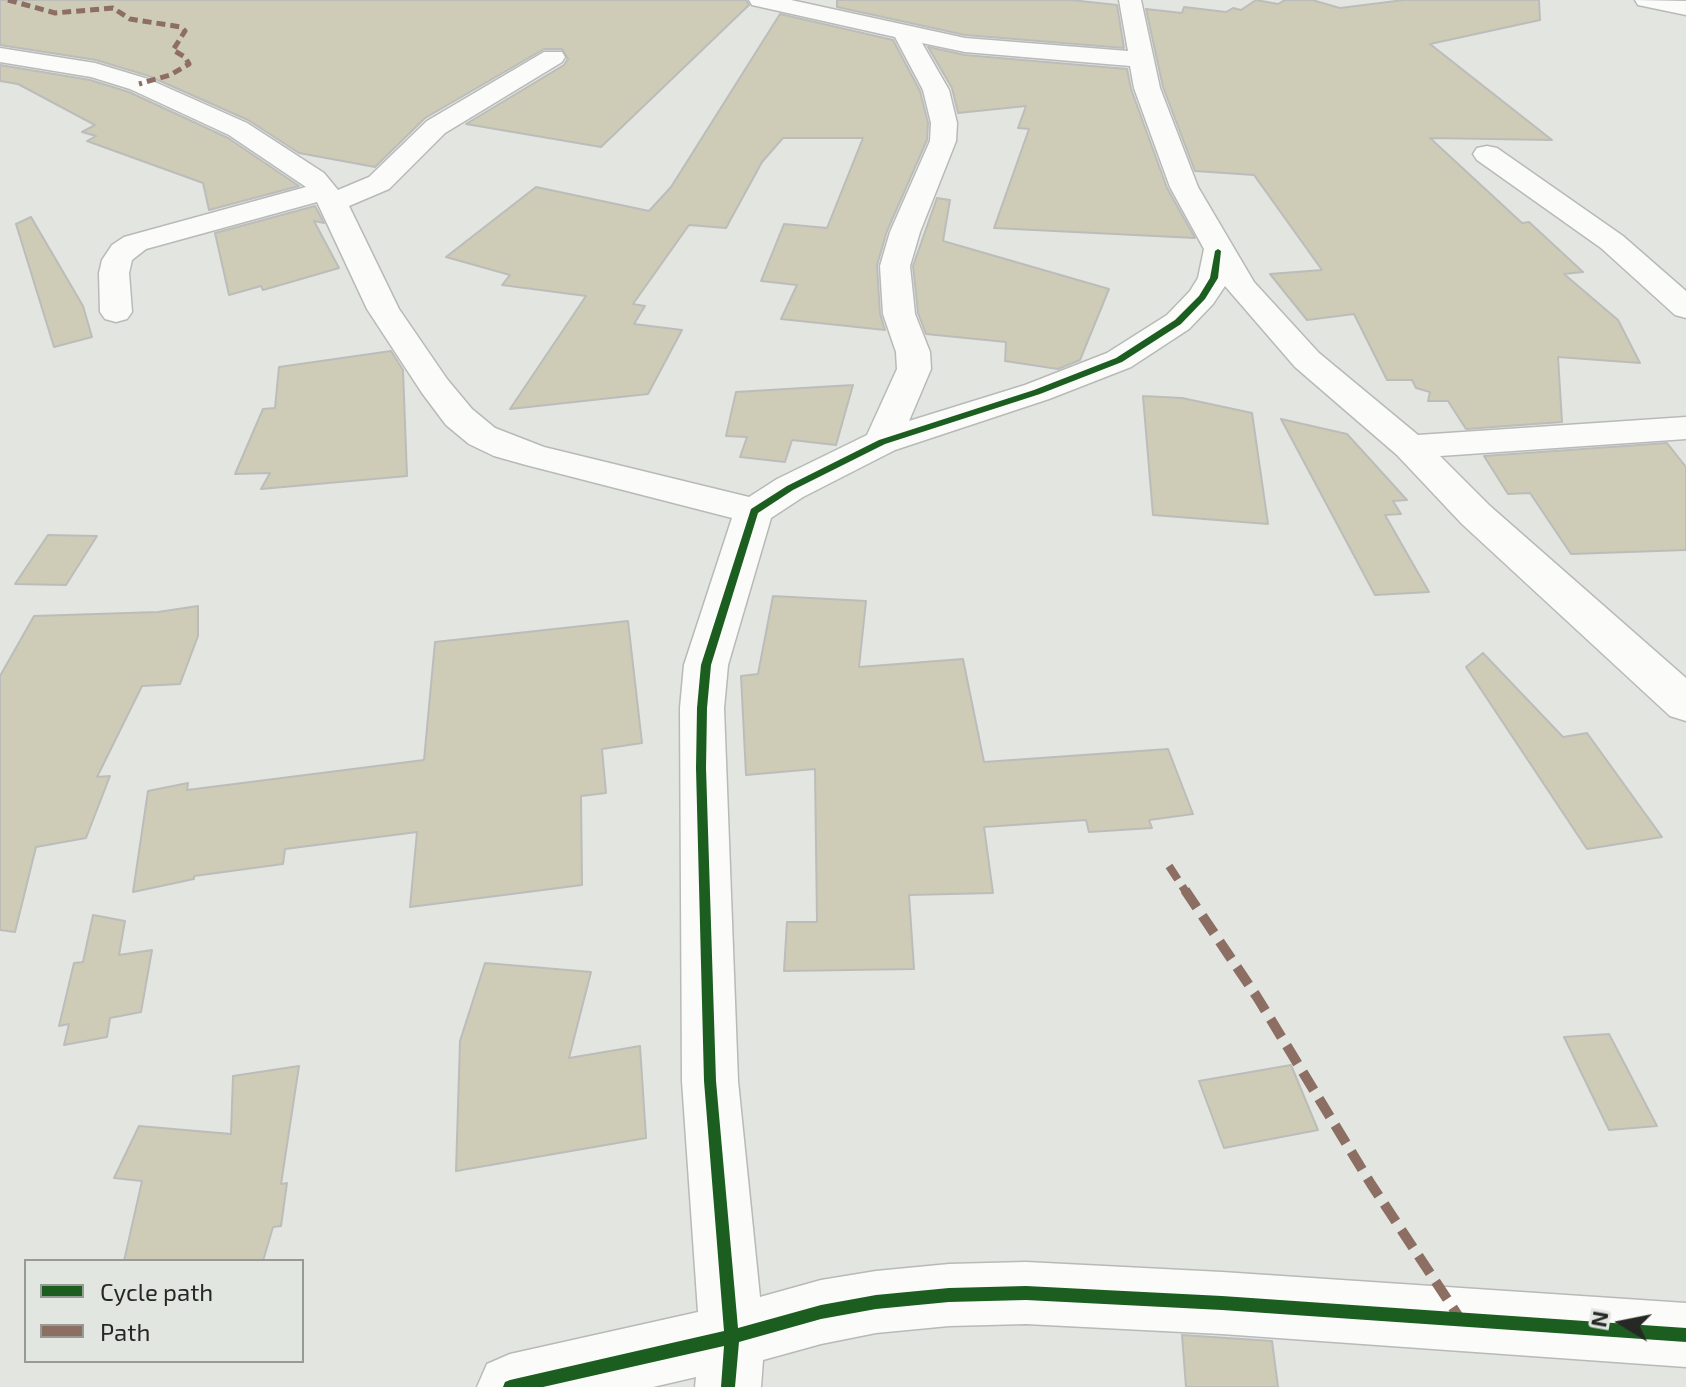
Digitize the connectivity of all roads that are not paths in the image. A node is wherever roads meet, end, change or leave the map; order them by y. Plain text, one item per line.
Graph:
1 (760, 0) edge
2 (1130, 0) edge
3 (1646, 0) edge
4 (1686, 8) edge
5 (905, 33) junction
6 (0, 55) edge
7 (553, 57) dead end
8 (1140, 59) junction
9 (1487, 154) dead end
10 (328, 197) junction
11 (1218, 251) junction
12 (1686, 308) edge
13 (116, 312) dead end
14 (1686, 428) edge
15 (882, 442) junction
16 (1410, 447) junction
17 (754, 511) junction
18 (1686, 704) edge
19 (1686, 1335) edge
20 (730, 1362) edge
21 (510, 1387) edge

1 - 5 street
2 - 8 street
3 - 4 street
5 - 8 street
5 - 15 street
6 - 10 street
7 - 10 street
8 - 11 street
9 - 12 street
10 - 13 street
10 - 17 street
11 - 15 street
11 - 16 street
14 - 16 street
15 - 17 street
16 - 18 street
17 - 20 street
19 - 20 street
20 - 21 street

